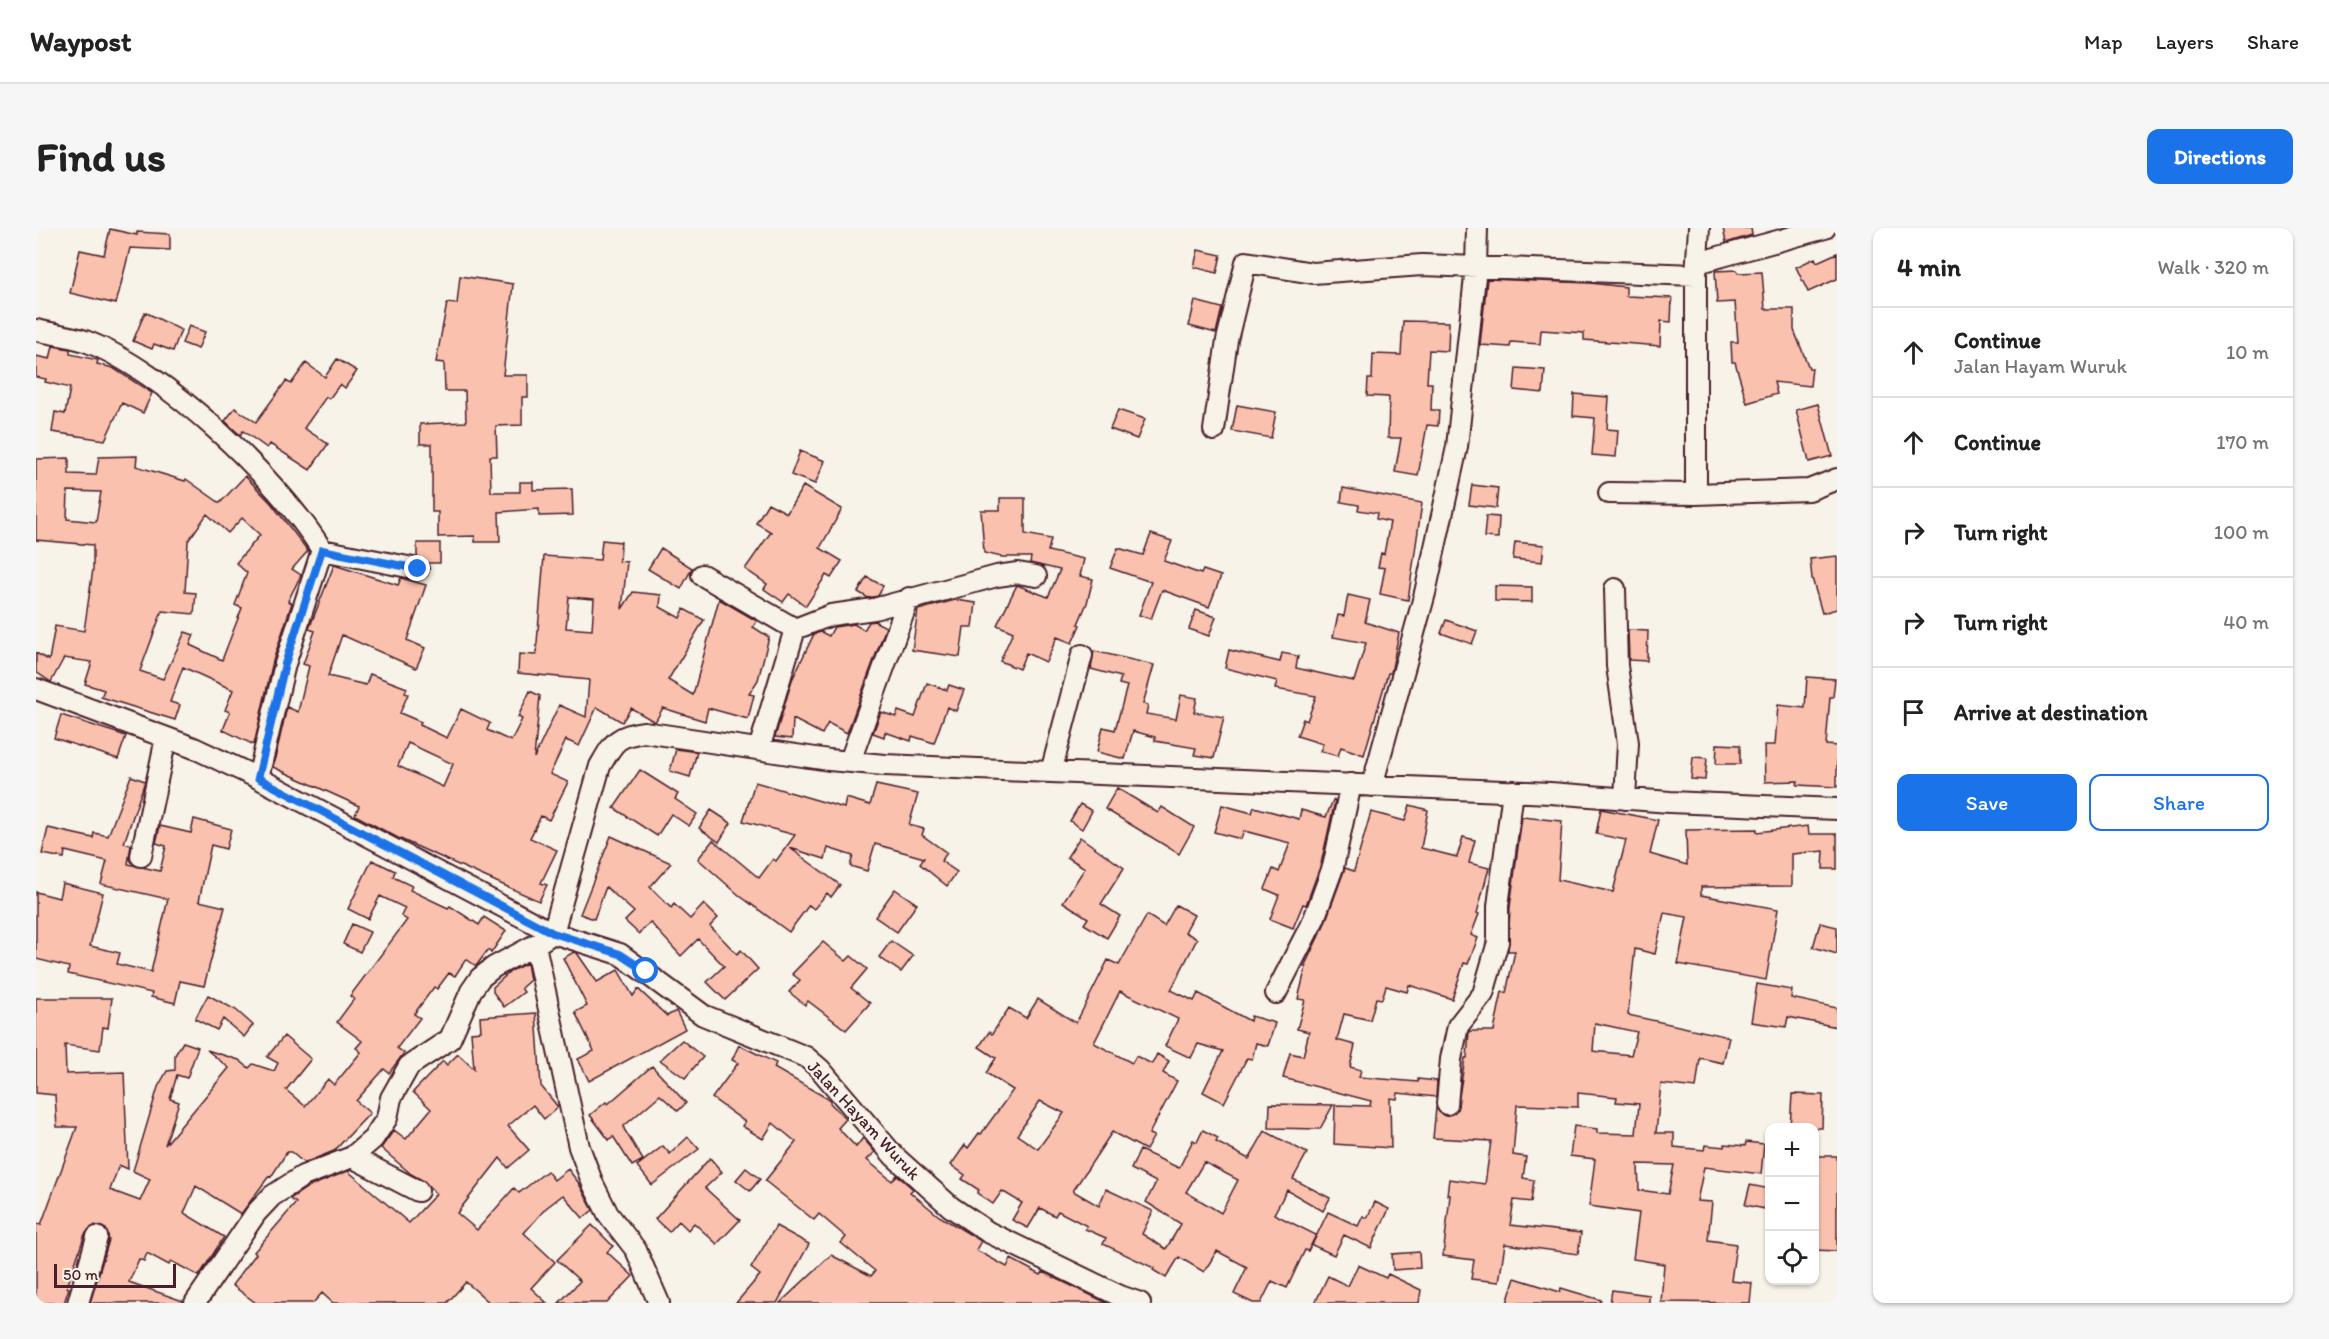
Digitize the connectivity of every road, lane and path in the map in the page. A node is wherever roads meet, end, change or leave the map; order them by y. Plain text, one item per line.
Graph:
1 (1477, 228) edge
2 (1699, 228) edge
3 (1825, 228) edge
4 (1476, 267) junction
5 (1696, 269) junction
6 (36, 330) edge
7 (1214, 430) dead end
8 (1837, 479) edge
9 (1609, 493) dead end
10 (1696, 495) junction
11 (322, 550) junction
12 (418, 569) dead end
13 (702, 575) dead end
14 (1036, 576) dead end
15 (1615, 590) dead end
16 (909, 598) junction
17 (795, 628) junction
18 (1082, 655) dead end
19 (36, 689) edge
20 (166, 738) junction
21 (759, 749) junction
22 (850, 761) junction
23 (1051, 771) junction
24 (258, 778) junction
25 (1351, 784) junction
26 (1372, 786) junction
27 (1513, 791) junction
28 (1625, 799) junction
29 (1837, 809) edge
30 (141, 856) dead end
31 (553, 933) junction
32 (535, 945) junction
33 (1276, 993) dead end
34 (1447, 1104) dead end
35 (352, 1157) junction
36 (418, 1191) dead end
37 (97, 1237) dead end
38 (78, 1303) edge
39 (195, 1303) edge
40 (659, 1303) edge
41 (1140, 1303) edge

1 - 4 street
2 - 5 street
3 - 5 street
4 - 5 street
4 - 7 street
4 - 26 street
5 - 10 street
6 - 11 street
8 - 10 street
9 - 10 street
11 - 12 street
11 - 24 street
13 - 17 street
14 - 16 street
15 - 28 street
16 - 17 street
16 - 22 street
17 - 21 street
18 - 23 street
19 - 20 street, Jalan Hayam Wuruk
20 - 24 street, Jalan Hayam Wuruk
20 - 30 street
21 - 22 street
21 - 31 street
22 - 23 street
23 - 25 street
24 - 31 street, Jalan Hayam Wuruk
25 - 26 street
25 - 33 street
26 - 27 street
27 - 28 street
27 - 34 street
28 - 29 street
31 - 32 street
31 - 41 street, Jalan Hayam Wuruk
32 - 35 street
32 - 40 street
35 - 36 street
35 - 39 street
37 - 38 street

